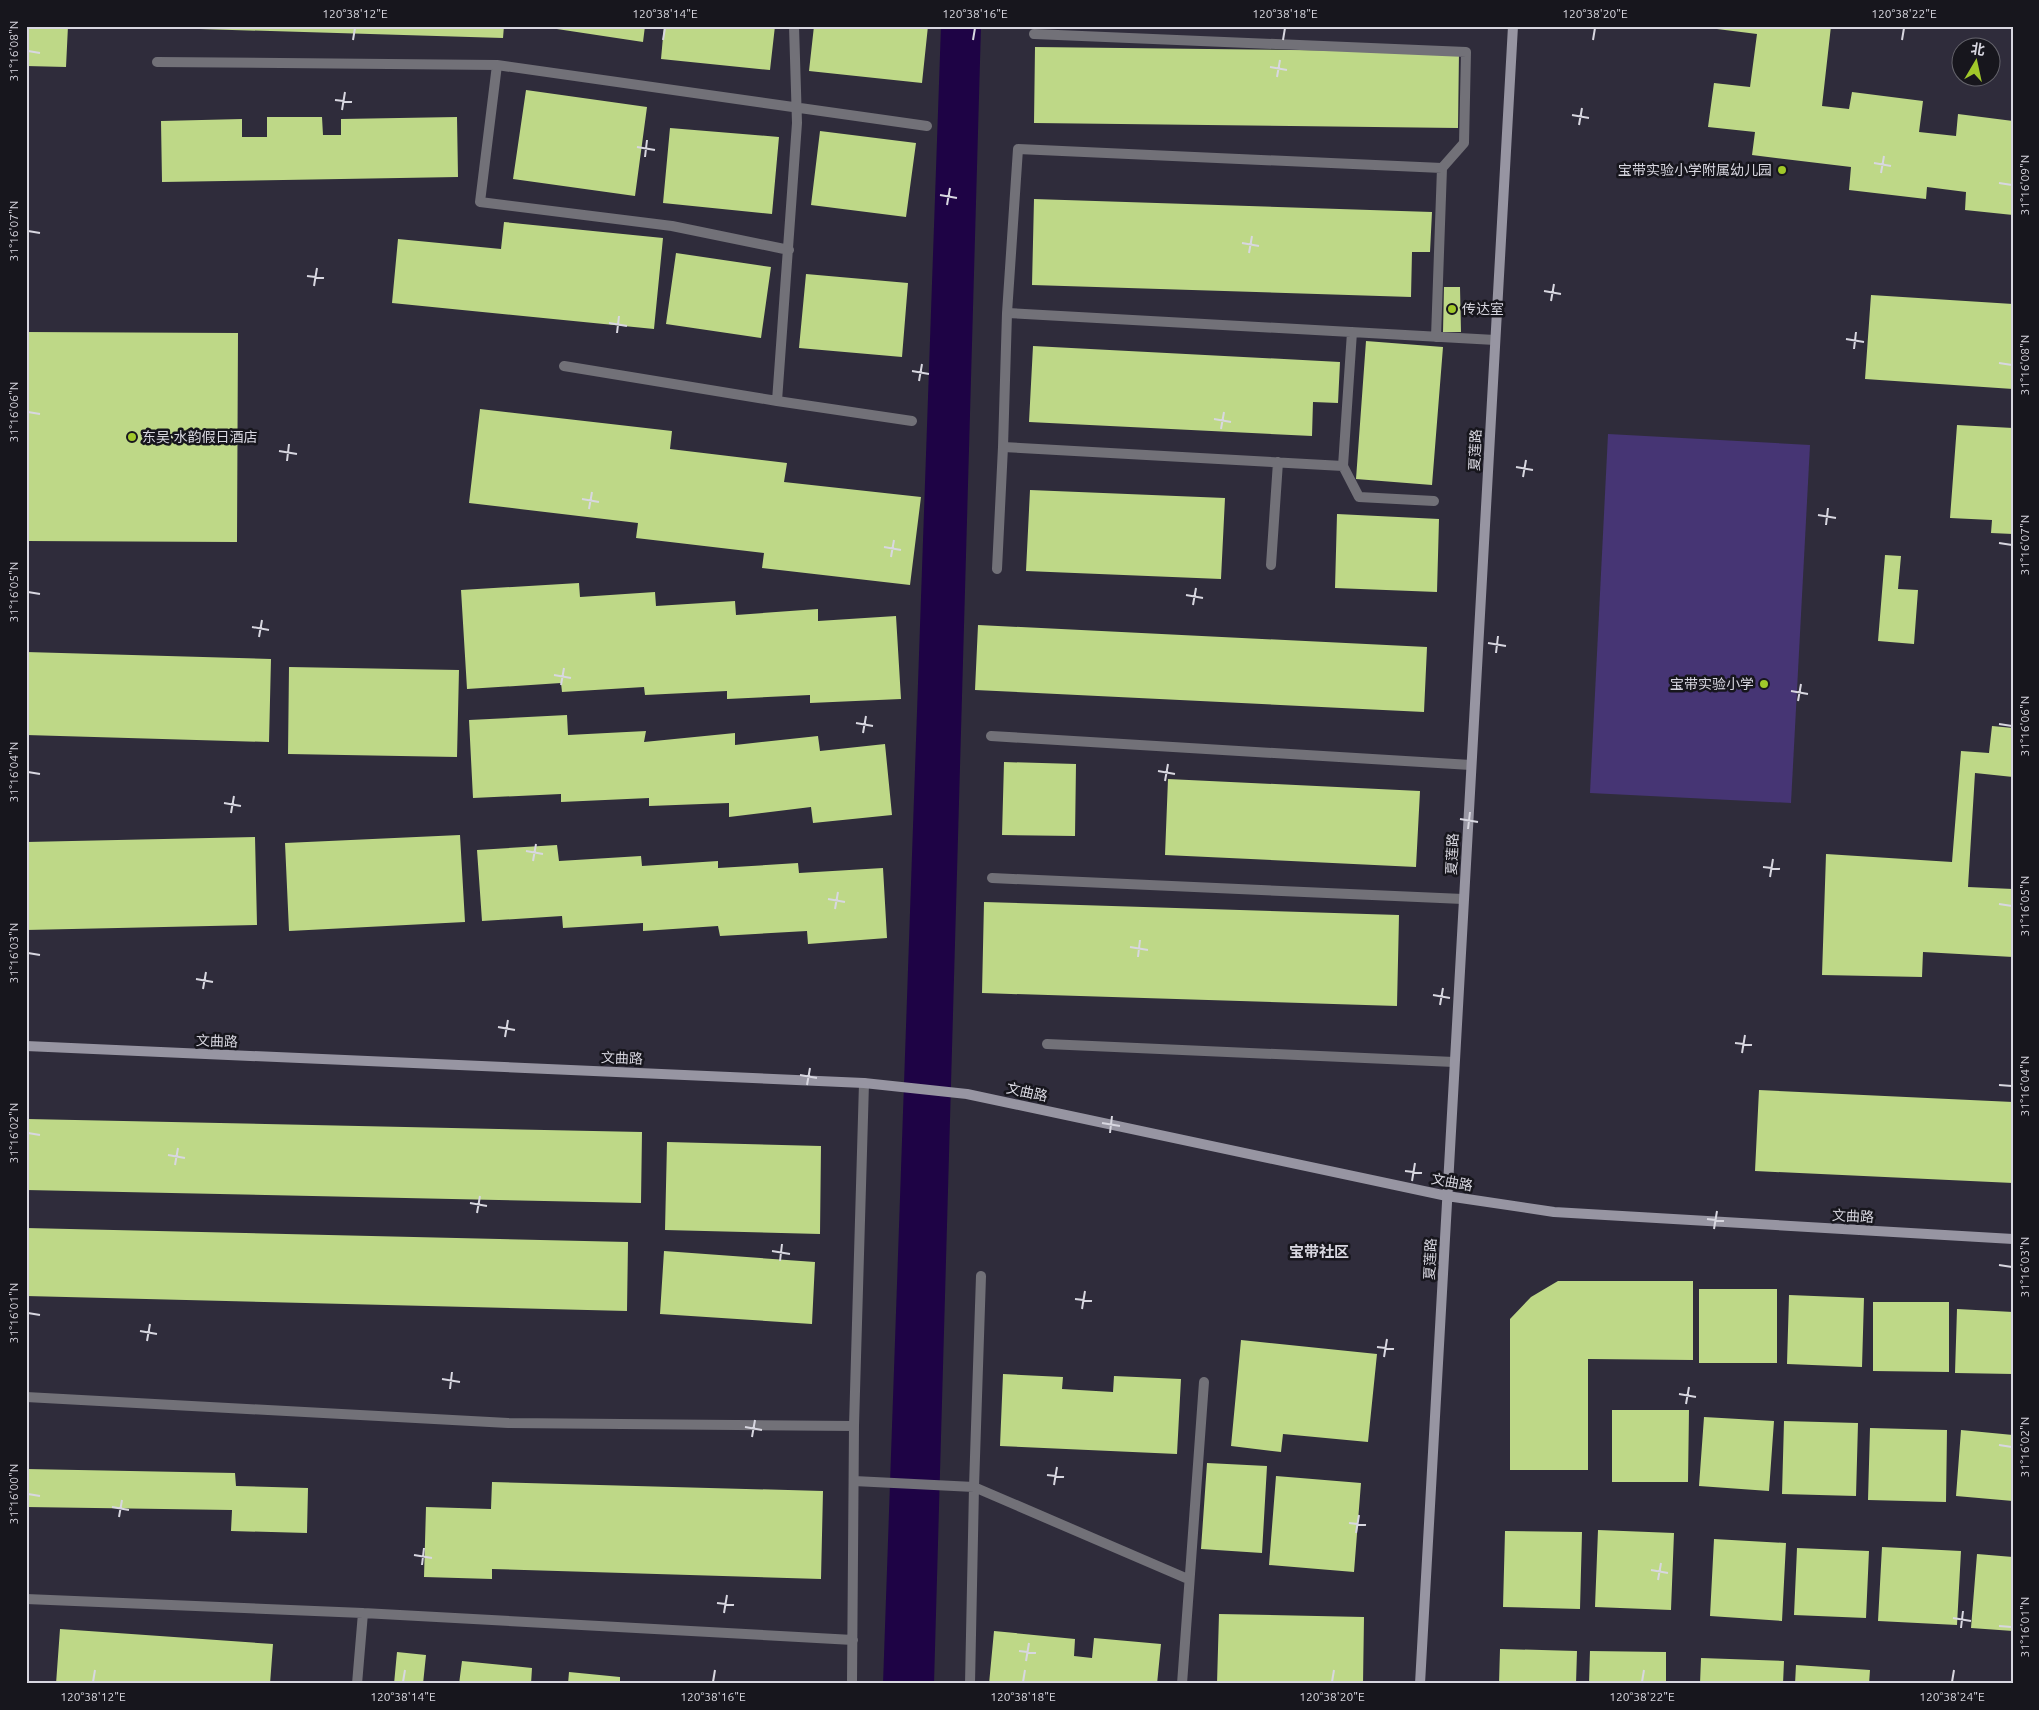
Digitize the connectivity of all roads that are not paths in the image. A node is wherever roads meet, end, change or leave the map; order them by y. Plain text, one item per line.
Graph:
1 (794, 26) edge
2 (1512, 26) edge
3 (1034, 34) dead end
4 (157, 62) dead end
5 (497, 65) junction
6 (796, 107) junction
7 (927, 126) dead end
8 (1442, 168) junction
9 (789, 250) junction
10 (1007, 313) junction
11 (1352, 332) junction
12 (1436, 337) junction
13 (1495, 340) junction
14 (564, 366) dead end
15 (777, 401) junction
16 (912, 421) dead end
17 (1003, 447) junction
18 (1278, 462) junction
19 (1343, 466) junction
20 (1434, 501) dead end
21 (1271, 565) dead end
22 (997, 569) dead end
23 (991, 736) dead end
24 (1471, 765) junction
25 (992, 878) dead end
26 (1463, 899) junction
27 (1047, 1044) dead end
28 (26, 1046) edge
29 (1454, 1062) junction
30 (864, 1082) junction
31 (1447, 1196) junction
32 (2013, 1239) edge
33 (981, 1276) dead end
34 (1204, 1382) dead end
35 (26, 1397) edge
36 (854, 1426) junction
37 (854, 1482) junction
38 (974, 1487) junction
39 (1188, 1579) junction
40 (26, 1599) edge
41 (363, 1613) junction
42 (853, 1640) junction
43 (357, 1684) edge
44 (852, 1684) edge
45 (970, 1684) edge
46 (1182, 1684) edge
47 (1420, 1684) edge

1 - 6 lane
2 - 13 street, 夏莲路
3 - 8 lane
4 - 5 lane
5 - 6 lane
5 - 9 lane
6 - 7 lane
6 - 9 lane
8 - 10 lane
8 - 12 lane
9 - 15 lane
10 - 11 lane
10 - 17 lane
11 - 12 lane
11 - 19 lane
12 - 13 lane
13 - 24 street, 夏莲路
14 - 15 lane
15 - 16 lane
17 - 18 lane
17 - 22 lane
18 - 19 lane
18 - 21 lane
19 - 20 lane
23 - 24 lane
24 - 26 street, 夏莲路
25 - 26 lane
26 - 29 street, 夏莲路
27 - 29 lane
28 - 30 street, 文曲路
29 - 31 street, 夏莲路
30 - 31 street, 文曲路
30 - 36 lane
31 - 32 street, 文曲路
31 - 47 street, 夏莲路
33 - 38 lane
34 - 39 lane
35 - 36 lane
36 - 37 lane
37 - 38 lane
37 - 42 lane
38 - 39 lane
38 - 45 lane
39 - 46 lane
40 - 41 lane
41 - 42 lane
41 - 43 lane
42 - 44 lane

